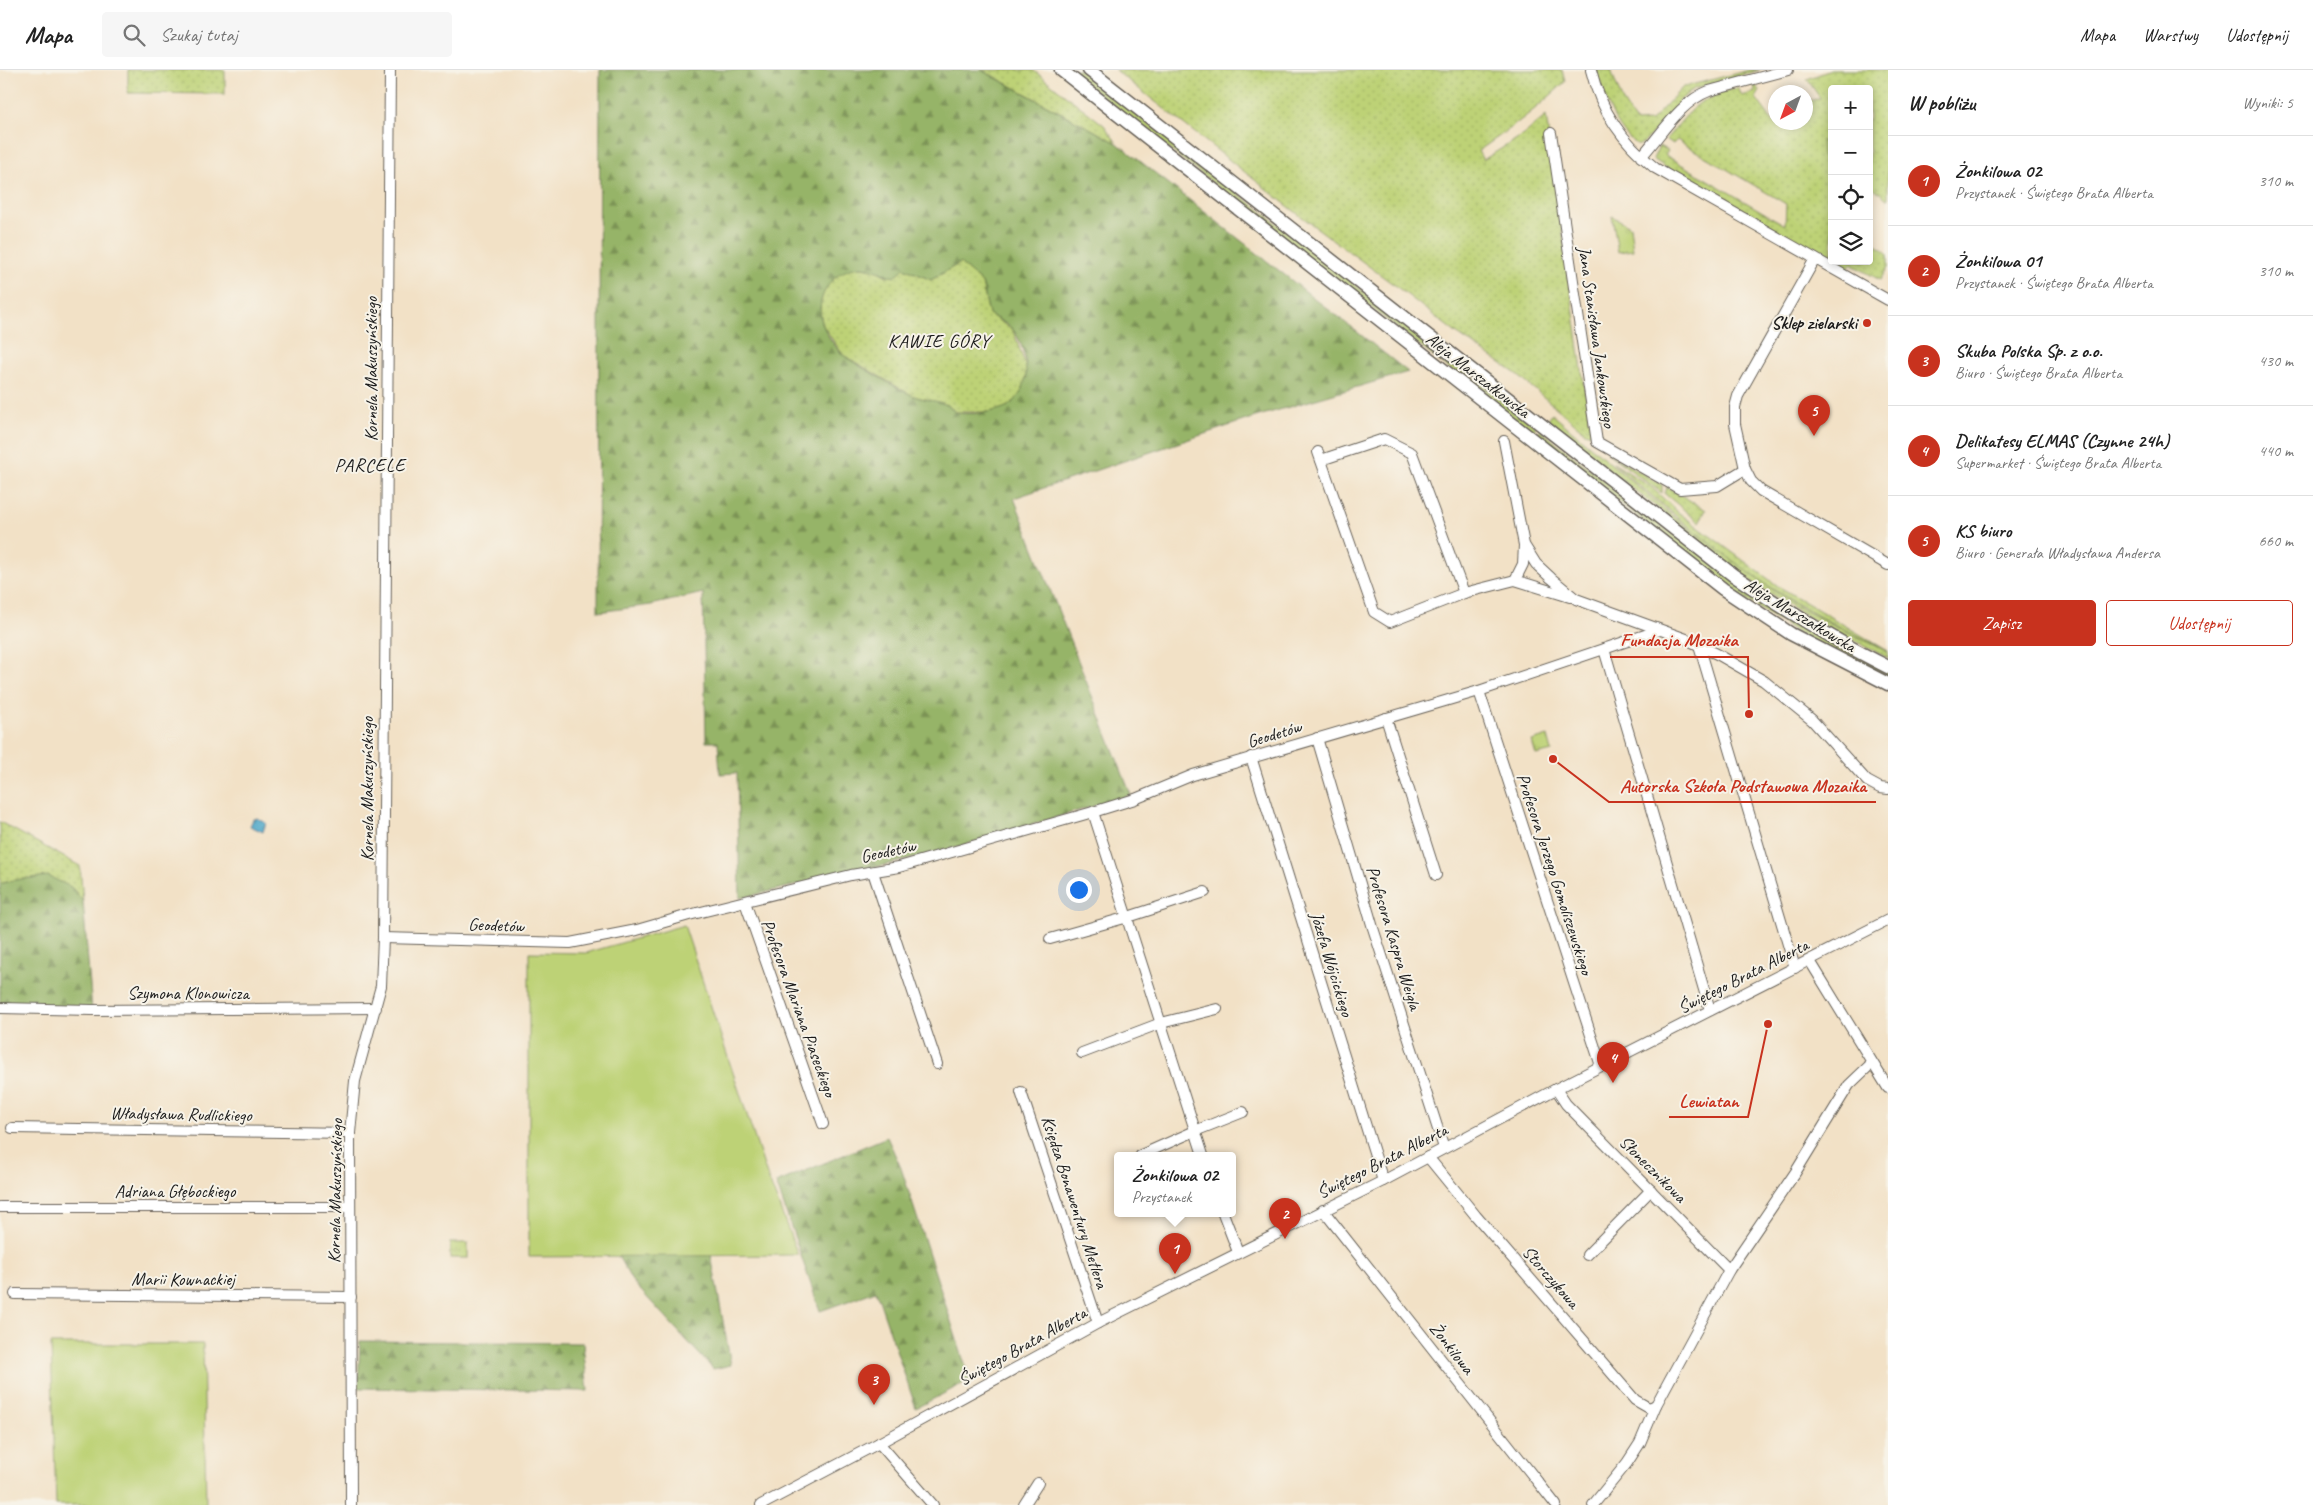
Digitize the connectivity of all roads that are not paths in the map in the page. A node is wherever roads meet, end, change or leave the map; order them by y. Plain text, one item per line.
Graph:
1 (390, 70) edge
2 (1062, 70) edge
3 (1089, 70) edge
4 (1591, 70) edge
5 (1788, 70) edge
6 (1551, 133) dead end
7 (1641, 157) junction
8 (1815, 259) junction
9 (1888, 300) edge
10 (1504, 441) dead end
11 (1744, 469) junction
12 (1524, 546) junction
13 (1888, 564) edge
14 (1515, 580) junction
15 (1464, 594) junction
16 (1576, 599) junction
17 (1660, 630) junction
18 (1699, 645) junction
19 (1604, 649) junction
20 (1888, 667) edge
21 (1888, 684) edge
22 (1479, 691) junction
23 (1386, 718) junction
24 (1317, 738) junction
25 (1251, 757) junction
26 (1888, 789) edge
27 (1094, 812) junction
28 (873, 872) junction
29 (1436, 875) dead end
30 (1205, 892) dead end
31 (745, 902) junction
32 (1128, 917) junction
33 (1888, 920) edge
34 (383, 938) junction
35 (1050, 939) dead end
36 (1810, 961) junction
37 (1795, 968) junction
38 (0, 1008) edge
39 (376, 1008) junction
40 (1217, 1009) dead end
41 (1710, 1010) junction
42 (1161, 1023) junction
43 (1082, 1053) dead end
44 (1872, 1063) junction
45 (937, 1064) dead end
46 (1601, 1066) junction
47 (1888, 1088) edge
48 (1556, 1089) junction
49 (1021, 1092) dead end
50 (1243, 1112) dead end
51 (823, 1124) dead end
52 (12, 1128) dead end
53 (1195, 1131) junction
54 (350, 1133) junction
55 (1444, 1148) junction
56 (1148, 1152) edge
57 (1202, 1152) edge
58 (1428, 1157) junction
59 (1383, 1181) junction
60 (1651, 1190) junction
61 (0, 1207) edge
62 (349, 1207) junction
63 (1324, 1210) junction
64 (1225, 1217) edge
65 (1238, 1252) junction
66 (1587, 1255) dead end
67 (1729, 1270) junction
68 (15, 1294) dead end
69 (351, 1297) junction
70 (1098, 1323) junction
71 (1656, 1405) junction
72 (879, 1443) junction
73 (1038, 1482) dead end
74 (351, 1505) edge
75 (760, 1505) edge
76 (933, 1505) edge
77 (1024, 1505) edge
78 (1556, 1505) edge
79 (1593, 1505) edge

1 - 34 street, Kornela Makuszyńskiego
2 - 21 main road, Aleja Marszałkowska
3 - 20 main road, Aleja Marszałkowska
4 - 7 street
5 - 7 street
6 - 11 street, Jana Stanisława Jankowskiego
7 - 8 street
8 - 9 street
8 - 11 street
10 - 12 street
11 - 13 street
12 - 14 street
12 - 16 street
14 - 15 street
14 - 16 street
15 - 15 street
16 - 17 street
17 - 18 street
17 - 19 street, Geodetów
18 - 26 street
18 - 37 street
19 - 22 street, Geodetów
19 - 41 street
22 - 23 street, Geodetów
22 - 46 street, Profesora Jerzego Gomoliszewskiego
23 - 24 street, Geodetów
23 - 29 street
24 - 25 street, Geodetów
24 - 55 street, Profesora Kaspra Weigla
25 - 27 street, Geodetów
25 - 59 street, Józefa Wójcickiego
27 - 28 street, Geodetów
27 - 32 street
28 - 31 street, Geodetów
28 - 45 street
30 - 32 street
31 - 34 street, Geodetów
31 - 51 street, Profesora Mariana Piaseckiego
32 - 35 street
32 - 42 street
33 - 36 street, Świętego Brata Alberta
34 - 39 street, Kornela Makuszyńskiego
36 - 37 street, Świętego Brata Alberta
36 - 44 street
37 - 41 street, Świętego Brata Alberta
38 - 39 street, Szymona Klonowicza
39 - 54 street, Kornela Makuszyńskiego
40 - 42 street
41 - 46 street, Świętego Brata Alberta
42 - 43 street
42 - 53 street
44 - 47 street
44 - 67 street
46 - 48 street, Świętego Brata Alberta
48 - 55 street, Świętego Brata Alberta
48 - 60 street, Słonecznikowa
49 - 70 street, Księdza Bonawentury Metlera
50 - 53 street
52 - 54 street, Władysława Rudlickiego
53 - 56 street
53 - 57 street
54 - 62 street, Kornela Makuszyńskiego
55 - 58 street, Świętego Brata Alberta
58 - 59 street, Świętego Brata Alberta
58 - 71 street, Storczykowa
59 - 63 street, Świętego Brata Alberta
60 - 66 street
60 - 67 street, Słonecznikowa
61 - 62 street, Adriana Głębockiego
62 - 69 street, Kornela Makuszyńskiego
63 - 65 street, Świętego Brata Alberta
63 - 78 street, Żonkilowa
64 - 65 street
65 - 70 street, Świętego Brata Alberta
67 - 71 street
68 - 69 street, Marii Kownackiej
69 - 74 street, Kornela Makuszyńskiego
70 - 72 street, Świętego Brata Alberta
71 - 79 street
72 - 75 street, Świętego Brata Alberta
72 - 76 street
73 - 77 street

